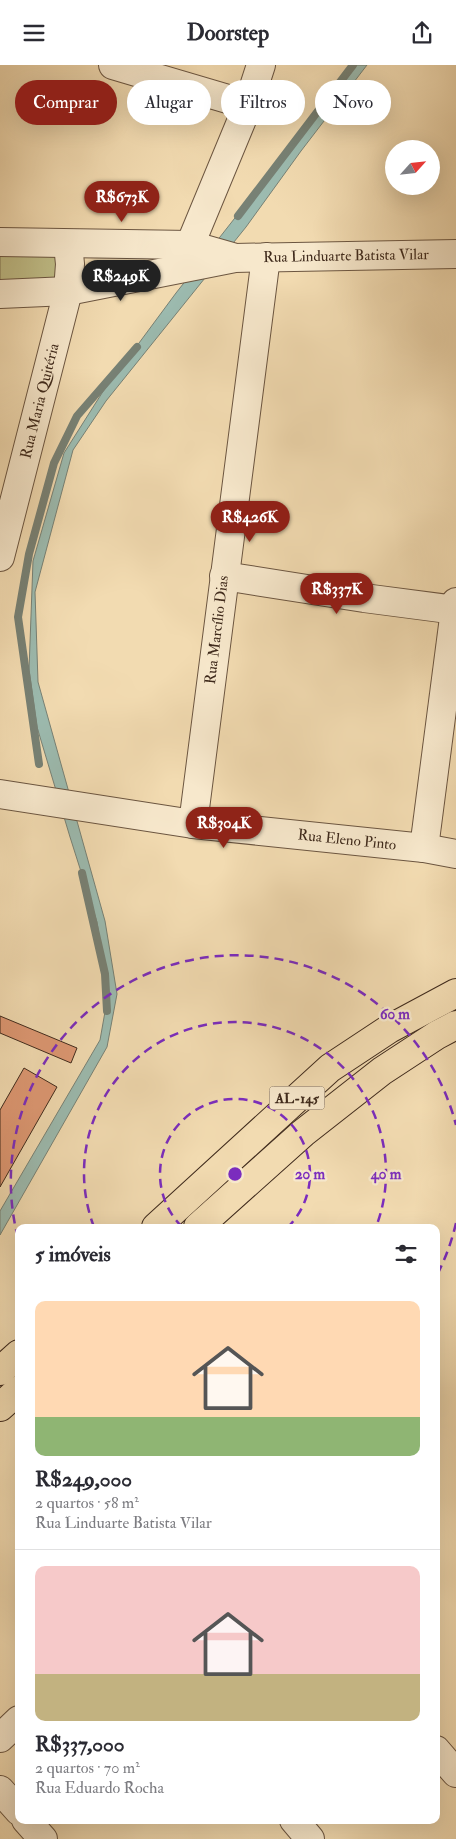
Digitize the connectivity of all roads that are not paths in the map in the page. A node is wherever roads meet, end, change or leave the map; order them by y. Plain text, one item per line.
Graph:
1 (113, 65) edge
2 (261, 65) edge
3 (256, 80) edge
4 (221, 97) edge
5 (240, 125) edge
6 (0, 242) edge
7 (68, 244) junction
8 (190, 245) junction
9 (456, 254) edge
10 (266, 257) junction
11 (235, 259) junction
12 (68, 291) junction
13 (0, 294) edge
14 (0, 557) edge
15 (224, 576) junction
16 (456, 607) edge
17 (0, 794) edge
18 (193, 824) junction
19 (424, 848) junction
20 (456, 854) edge
21 (456, 993) edge
22 (456, 1025) edge
23 (159, 1224) edge
24 (201, 1224) edge
25 (15, 1358) edge
26 (0, 1371) edge
27 (15, 1393) edge
28 (0, 1407) edge
29 (15, 1724) edge
30 (0, 1738) edge
31 (440, 1755) edge
32 (456, 1773) edge
33 (0, 1791) edge
34 (15, 1807) edge
35 (30, 1824) edge
36 (297, 1824) edge
37 (43, 1839) edge
38 (310, 1839) edge

1 - 4 street
2 - 3 street
5 - 8 street
6 - 7 street, Rua Linduarte Batista Vilar
7 - 8 street, Rua Linduarte Batista Vilar
7 - 12 street, Rua Maria Quitéria
8 - 11 street, Rua Linduarte Batista Vilar
9 - 10 street, Rua Linduarte Batista Vilar
10 - 11 street, Rua Linduarte Batista Vilar
10 - 15 street, Rua Marcílio Dias
11 - 12 street, Rua Linduarte Batista Vilar
12 - 13 street, Rua Linduarte Batista Vilar
12 - 14 street, Rua Maria Quitéria
15 - 16 street
15 - 18 street, Rua Marcílio Dias
16 - 19 street
17 - 18 street, Rua Eleno Pinto
18 - 19 street, Rua Eleno Pinto
19 - 20 street, Rua Eleno Pinto
21 - 23 highway, AL-145
22 - 24 highway, AL-145
25 - 26 highway
27 - 28 highway
29 - 30 street
31 - 32 street
33 - 34 street
35 - 37 street
36 - 38 street

